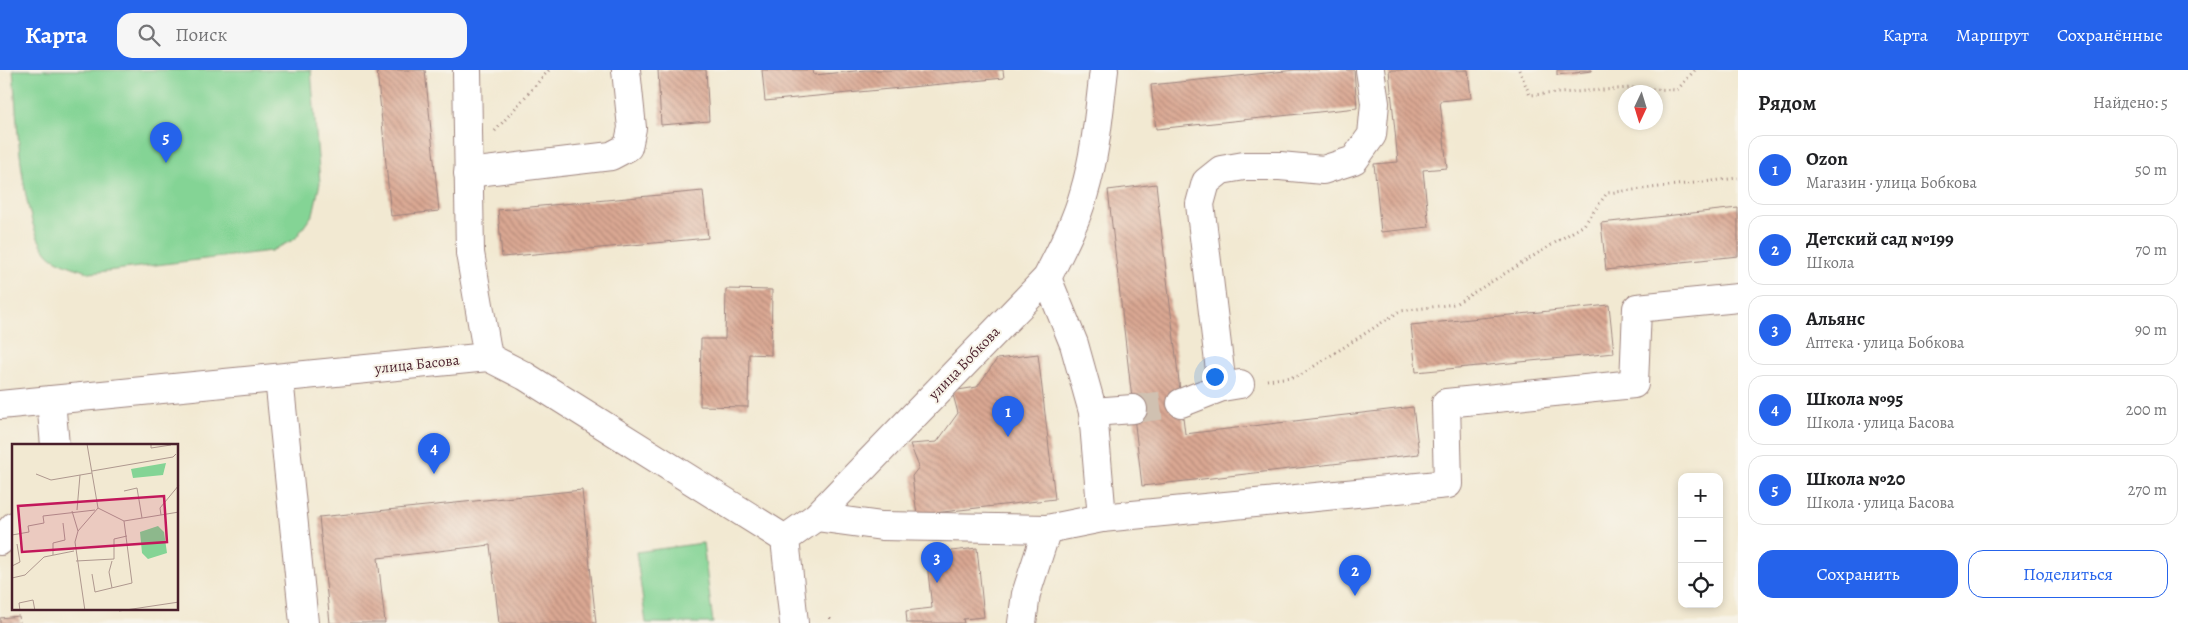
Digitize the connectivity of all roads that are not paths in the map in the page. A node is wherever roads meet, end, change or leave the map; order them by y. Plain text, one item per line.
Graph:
1 (467, 70) edge
2 (626, 70) edge
3 (1104, 70) edge
4 (1370, 70) edge
5 (468, 167) junction
6 (1047, 278) junction
7 (1738, 298) edge
8 (488, 357) junction
9 (279, 378) junction
10 (51, 400) junction
11 (1181, 403) tunnel mouth
12 (0, 406) edge
13 (1133, 409) tunnel mouth
14 (1092, 412) junction
15 (55, 444) edge
16 (816, 517) junction
17 (1102, 518) junction
18 (12, 528) edge
19 (1047, 529) junction
20 (785, 539) junction
21 (0, 541) edge
22 (304, 623) edge
23 (794, 623) edge
24 (1022, 623) edge

1 - 5 street
2 - 5 street
3 - 6 street, улица Бобкова
4 - 11 street
5 - 8 street
6 - 14 street
6 - 16 street, улица Бобкова
7 - 17 street
8 - 9 street, улица Басова
8 - 20 street
9 - 10 street, улица Басова
9 - 22 street
10 - 12 street, улица Басова
10 - 15 street
13 - 14 street
14 - 17 street
16 - 19 street
16 - 20 street, улица Бобкова
17 - 19 street
18 - 21 street
19 - 24 street
20 - 23 street

